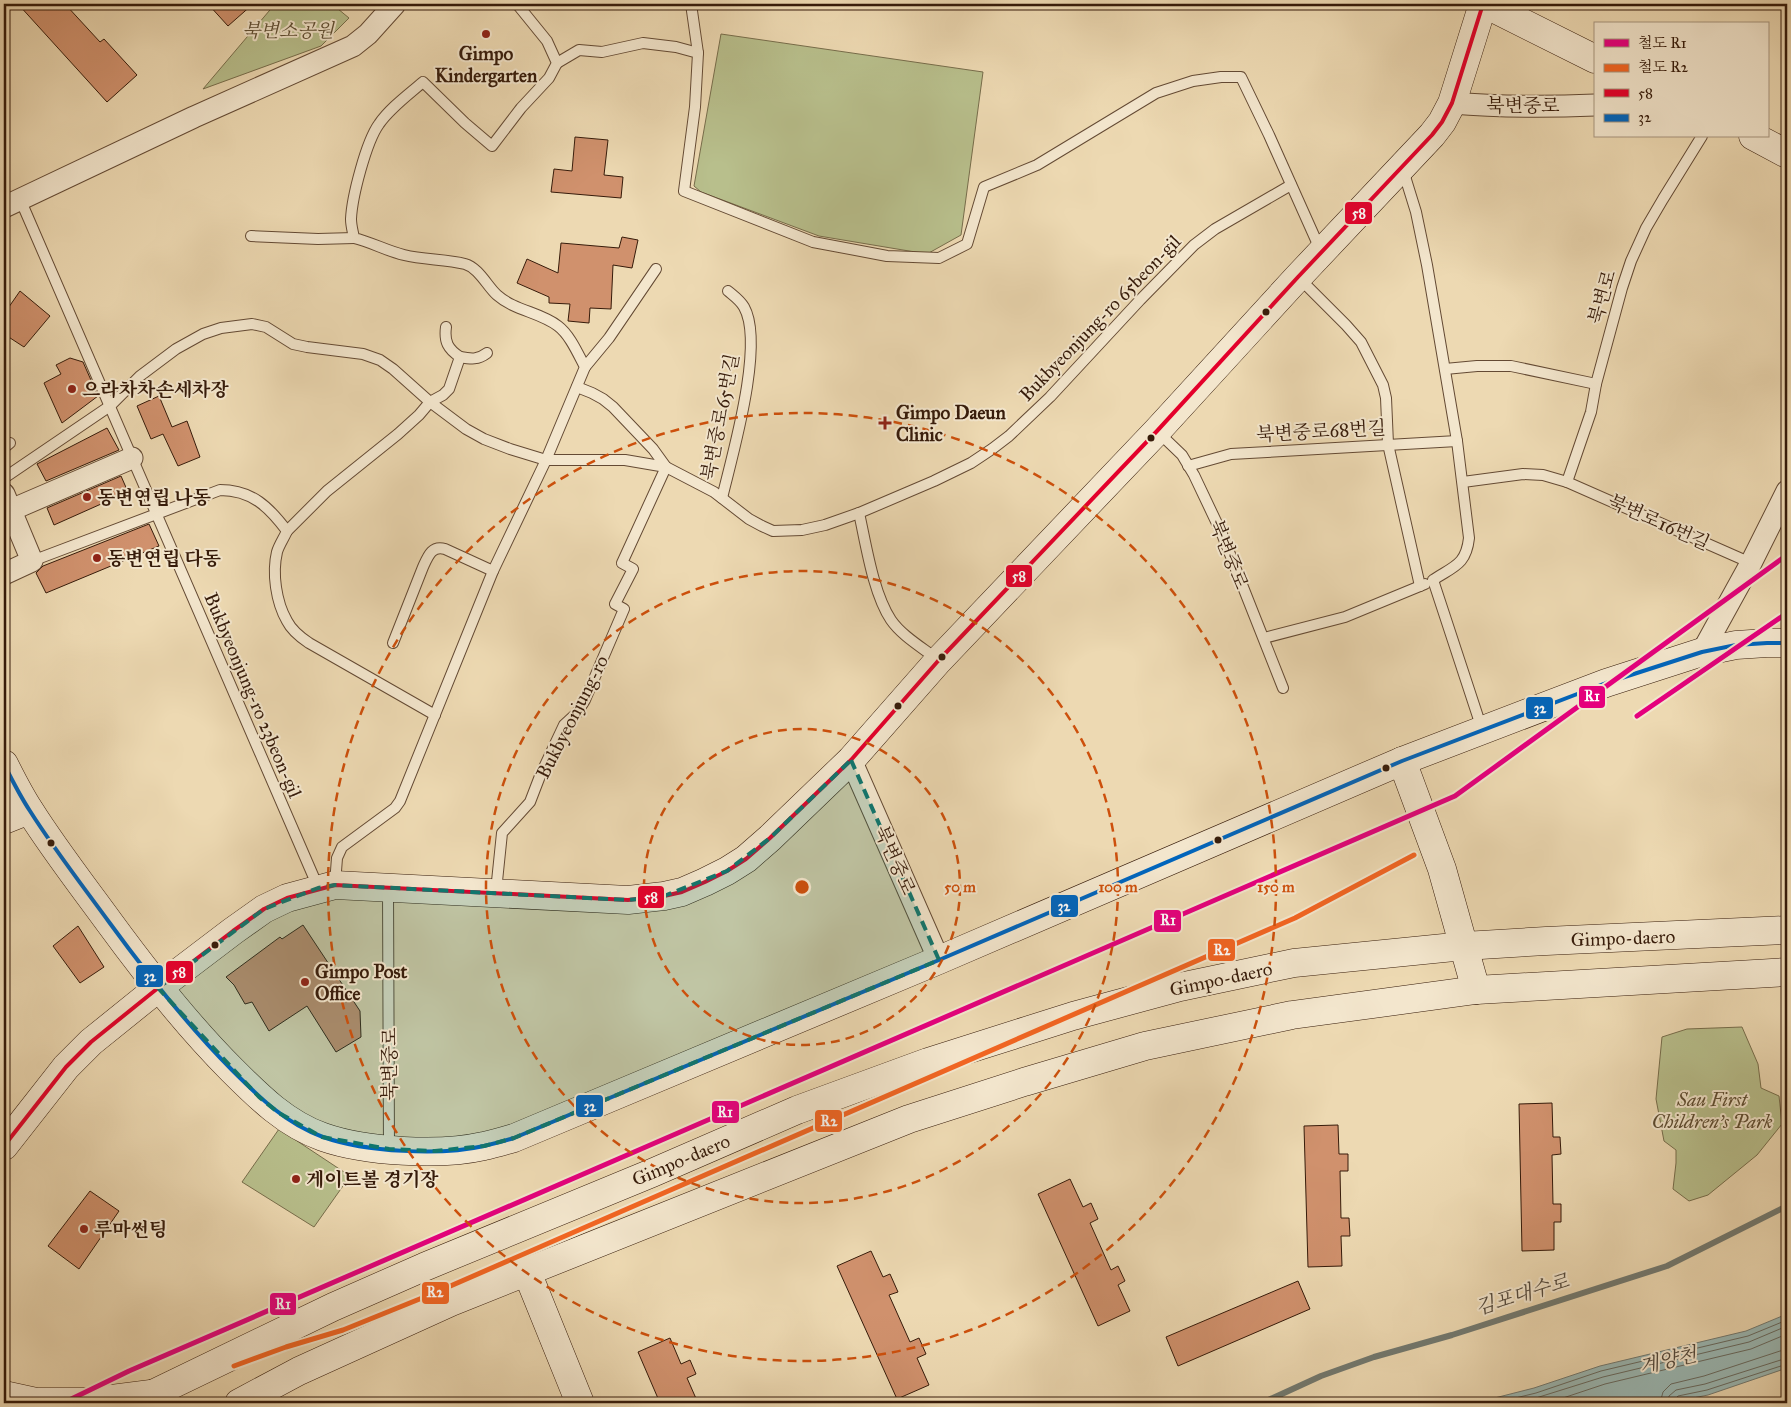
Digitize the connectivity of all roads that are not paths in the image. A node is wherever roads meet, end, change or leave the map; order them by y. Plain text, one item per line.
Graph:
1 (395, 4) edge
2 (517, 4) edge
3 (691, 4) edge
4 (1484, 4) edge
5 (698, 54) junction
6 (1594, 59) edge
7 (557, 63) junction
8 (1452, 103) junction
9 (1594, 105) edge
10 (1701, 138) edge
11 (1757, 138) edge
12 (1787, 154) edge
13 (1402, 168) junction
14 (1291, 185) junction
15 (12, 203) edge
16 (251, 236) dead end
17 (354, 238) junction
18 (1322, 253) junction
19 (656, 269) dead end
20 (1298, 277) junction
21 (728, 291) dead end
22 (446, 327) dead end
23 (487, 353) dead end
24 (460, 357) junction
25 (586, 367) junction
26 (1445, 369) junction
27 (1596, 384) junction
28 (577, 387) junction
29 (430, 402) junction
30 (110, 406) junction
31 (1157, 431) junction
32 (1457, 440) junction
33 (1388, 444) junction
34 (132, 458) junction
35 (546, 460) junction
36 (1188, 466) junction
37 (666, 467) junction
38 (4, 478) edge
39 (1463, 482) junction
40 (1567, 482) junction
41 (1787, 491) edge
42 (722, 498) junction
43 (7, 502) edge
44 (859, 513) junction
45 (156, 515) junction
46 (287, 531) junction
47 (32, 561) junction
48 (1751, 564) junction
49 (493, 571) junction
50 (4, 574) edge
51 (1433, 580) junction
52 (1420, 586) junction
53 (1264, 638) junction
54 (393, 643) dead end
55 (1787, 643) edge
56 (1702, 652) junction
57 (938, 661) junction
58 (1283, 688) dead end
59 (435, 715) junction
60 (1483, 730) junction
61 (851, 760) junction
62 (1402, 761) junction
63 (4, 764) edge
64 (29, 810) junction
65 (4, 820) edge
66 (326, 886) junction
67 (388, 889) junction
68 (496, 892) junction
69 (1787, 930) edge
70 (1464, 946) junction
71 (939, 960) junction
72 (1787, 972) edge
73 (158, 988) junction
74 (1476, 990) junction
75 (4, 1146) edge
76 (389, 1149) junction
77 (528, 1272) junction
78 (4, 1395) edge
79 (143, 1399) edge
80 (238, 1403) edge
81 (580, 1403) edge

1 - 15 street
2 - 7 lane
3 - 5 lane
4 - 6 street
4 - 8 street
5 - 7 lane
5 - 14 lane
7 - 17 lane
8 - 9 street, 북변중로
8 - 13 street
10 - 27 lane, 북변로
11 - 12 street
13 - 18 street
13 - 26 lane
14 - 18 lane
14 - 44 lane, Bukbyeonjung-ro 65beon-gil
15 - 30 lane, Bukbyeonjung-ro 23beon-gil
16 - 17 lane
17 - 25 lane
18 - 20 street
19 - 25 lane
20 - 31 street
20 - 33 lane
21 - 42 lane, 북변중로65번길
22 - 24 lane
23 - 24 lane
24 - 29 lane
25 - 28 lane
26 - 27 lane
26 - 32 lane
27 - 40 lane, 북변로
28 - 35 lane
28 - 37 lane
29 - 30 lane
29 - 35 lane, Bukbyeonjung-ro 65beon-gil
29 - 46 lane
30 - 34 lane, Bukbyeonjung-ro 23beon-gil
30 - 38 lane
31 - 36 lane, 북변중로
31 - 57 street
32 - 33 lane, 북변중로68번길
32 - 39 lane
33 - 36 lane, 북변중로68번길
33 - 52 lane
34 - 43 street
34 - 45 lane, Bukbyeonjung-ro 23beon-gil
35 - 37 lane, Bukbyeonjung-ro 65beon-gil
35 - 49 lane
36 - 53 lane, 북변중로
37 - 42 lane, Bukbyeonjung-ro 65beon-gil
37 - 68 lane, Bukbyeonjung-ro
39 - 40 lane, 북변로16번길
39 - 51 lane
40 - 48 lane, 북변로16번길
41 - 48 street
42 - 44 lane, Bukbyeonjung-ro 65beon-gil
43 - 47 street
44 - 57 lane
45 - 46 lane
45 - 47 lane
45 - 66 lane, Bukbyeonjung-ro 23beon-gil
46 - 59 lane
47 - 50 street
48 - 56 street
49 - 54 lane
49 - 59 lane
51 - 52 lane
51 - 60 lane
52 - 53 lane
53 - 58 lane, 북변중로
55 - 56 street
56 - 60 street
57 - 61 street
59 - 66 lane
60 - 62 street
61 - 68 street
61 - 71 street, 북변중로
62 - 70 street
62 - 71 street
63 - 64 street
64 - 65 street
64 - 73 street
66 - 67 street
66 - 73 street
67 - 68 street
67 - 76 lane, 북변중로
69 - 70 street, Gimpo-daero
70 - 74 street
70 - 79 street, Gimpo-daero
71 - 76 street
72 - 74 street
73 - 75 street
73 - 76 street
74 - 77 street
77 - 80 street
77 - 81 street
78 - 79 street

